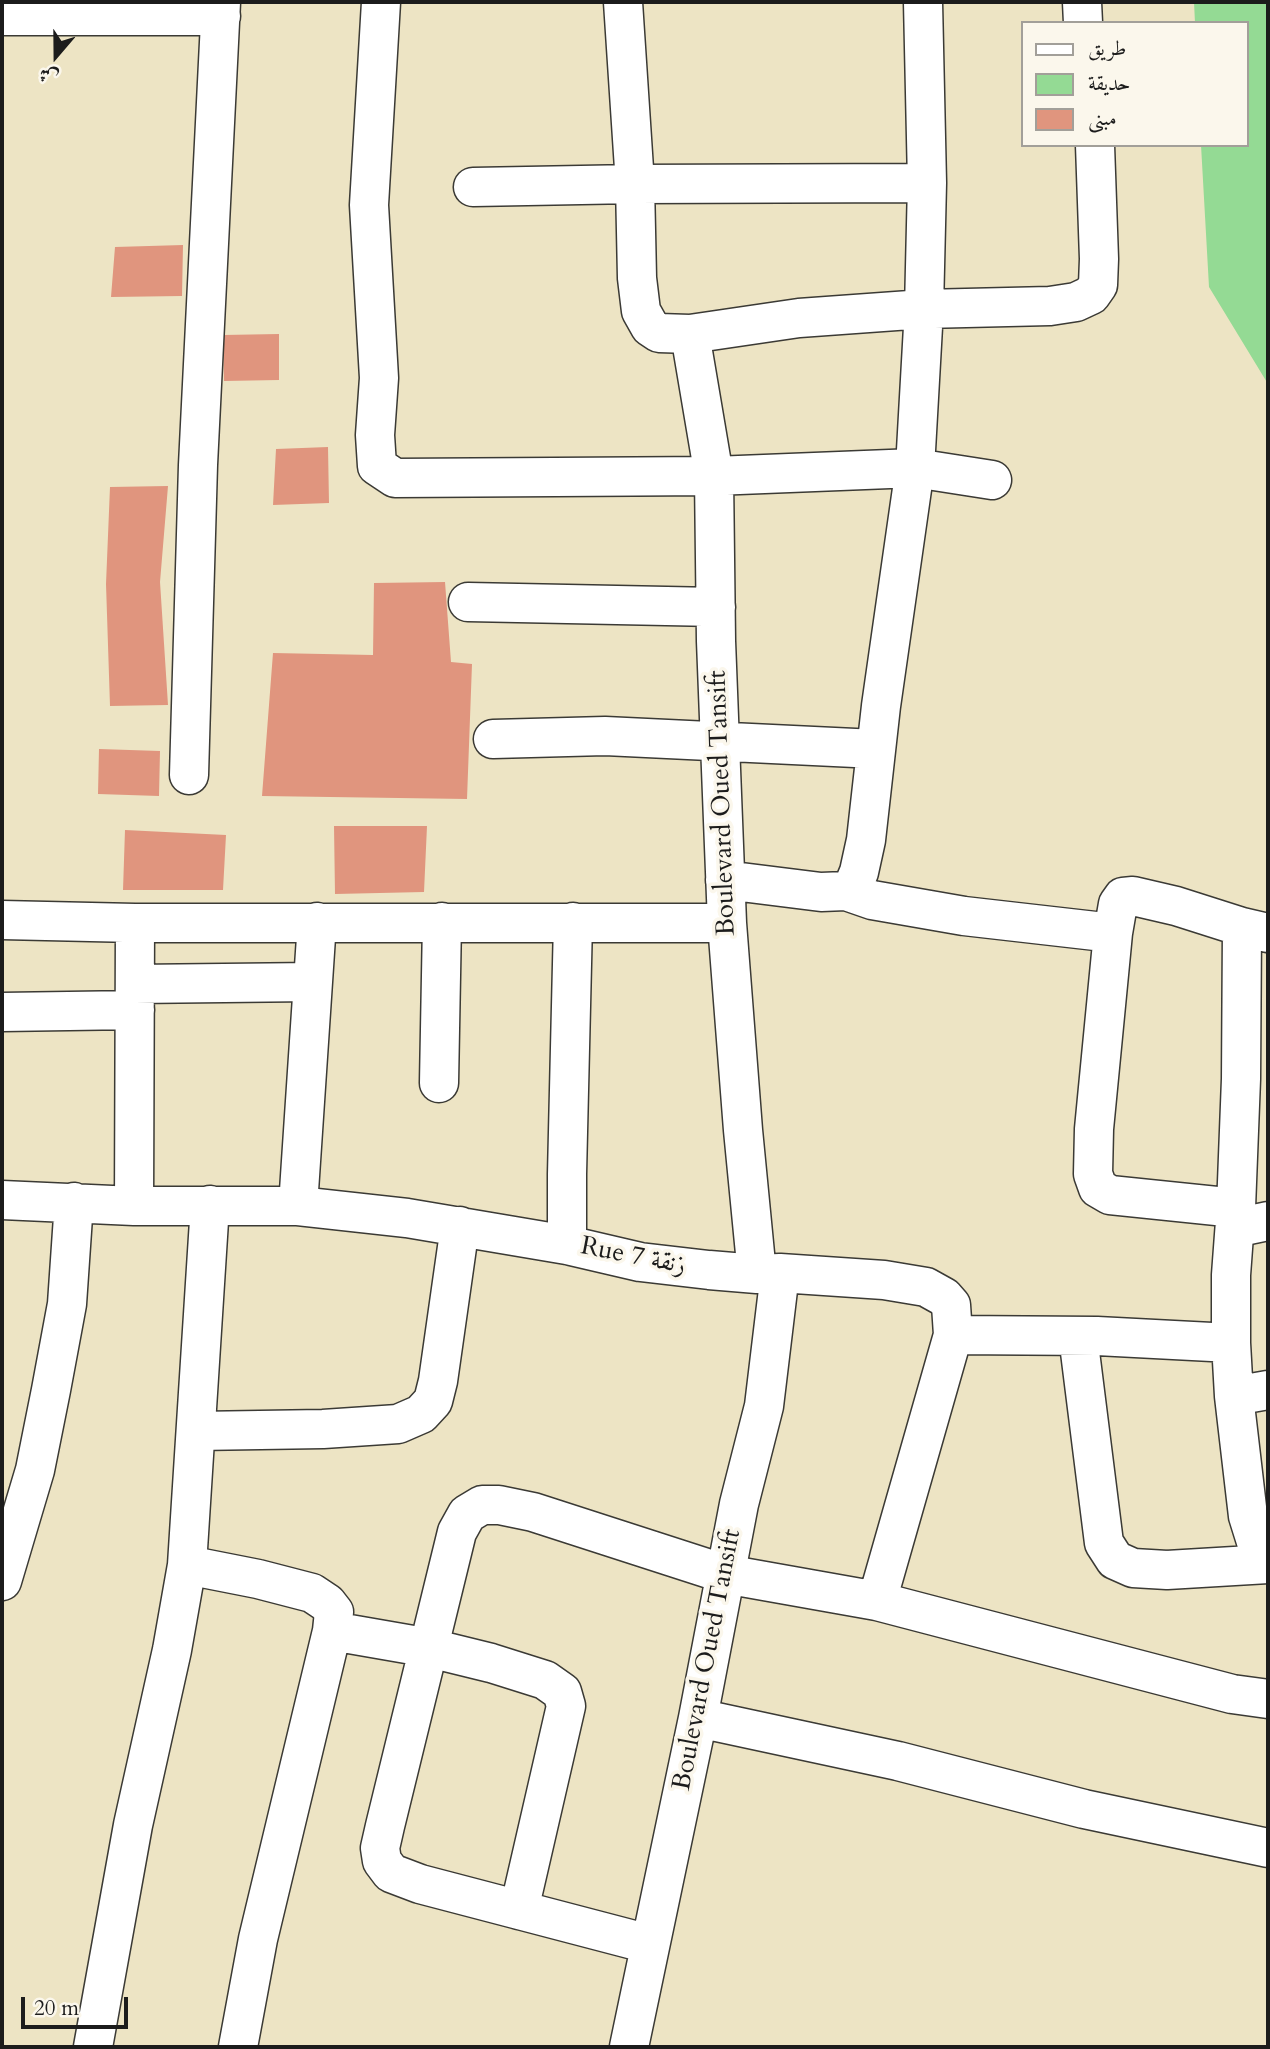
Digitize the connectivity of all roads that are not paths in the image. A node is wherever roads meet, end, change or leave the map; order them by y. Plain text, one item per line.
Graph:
1 (381, 2) edge
2 (623, 2) edge
3 (923, 2) edge
4 (1082, 2) edge
5 (221, 9) edge
6 (2, 16) edge
7 (1083, 21) edge
8 (1094, 147) edge
9 (927, 183) junction
10 (635, 184) junction
11 (473, 187) dead end
12 (924, 309) junction
13 (690, 334) junction
14 (915, 468) junction
15 (714, 477) junction
16 (992, 480) dead end
17 (468, 602) dead end
18 (716, 607) junction
19 (493, 738) dead end
20 (721, 741) junction
21 (876, 749) junction
22 (188, 775) dead end
23 (725, 880) junction
24 (846, 891) junction
25 (2, 920) edge
26 (317, 922) junction
27 (442, 922) junction
28 (573, 922) junction
29 (135, 923) junction
30 (727, 923) junction
31 (1255, 930) edge
32 (1113, 933) junction
33 (313, 982) junction
34 (135, 997) junction
35 (2, 1012) edge
36 (439, 1083) dead end
37 (2, 1200) edge
38 (74, 1202) junction
39 (210, 1205) junction
40 (134, 1206) junction
41 (298, 1206) junction
42 (1246, 1219) edge
43 (460, 1226) junction
44 (568, 1245) junction
45 (769, 1273) junction
46 (953, 1335) junction
47 (1079, 1336) junction
48 (1231, 1343) junction
49 (1251, 1393) edge
50 (197, 1431) junction
51 (1268, 1558) edge
52 (1268, 1564) edge
53 (187, 1565) junction
54 (725, 1574) junction
55 (2, 1581) edge
56 (877, 1601) junction
57 (332, 1631) junction
58 (430, 1648) junction
59 (1268, 1699) edge
60 (698, 1718) junction
61 (1268, 1848) edge
62 (519, 1910) junction
63 (649, 1944) junction
64 (93, 2047) edge
65 (238, 2047) edge
66 (629, 2047) edge

1 - 15 street
2 - 10 street
3 - 9 street
4 - 7 street
5 - 6 street
5 - 22 street
8 - 12 street
9 - 10 street
9 - 12 street
10 - 11 street
10 - 13 street
12 - 13 street
12 - 14 street
13 - 15 street, Boulevard Oued Tansift
14 - 15 street
14 - 16 street
14 - 21 street
15 - 18 street, Boulevard Oued Tansift
17 - 18 street
18 - 20 street, Boulevard Oued Tansift
19 - 20 street
20 - 21 street
20 - 23 street, Boulevard Oued Tansift
21 - 24 street
23 - 24 street
23 - 30 street, Boulevard Oued Tansift
24 - 32 street
25 - 29 street
26 - 27 street
26 - 29 street
26 - 33 street
27 - 28 street
27 - 36 street
28 - 30 street
28 - 44 street
29 - 34 street
30 - 45 street, Boulevard Oued Tansift
31 - 32 street
31 - 42 street
32 - 42 street
33 - 34 street
33 - 41 street
34 - 35 street
34 - 40 street
37 - 38 street, Rue 7 زنقة
38 - 40 street, Rue 7 زنقة
38 - 55 street
39 - 40 street, Rue 7 زنقة
39 - 41 street, Rue 7 زنقة
39 - 50 street
41 - 43 street, Rue 7 زنقة
42 - 48 street
43 - 44 street, Rue 7 زنقة
43 - 50 street
44 - 45 street, Rue 7 زنقة
45 - 46 street, Rue 7 زنقة
45 - 54 street, Boulevard Oued Tansift
46 - 47 street
46 - 56 street
47 - 48 street
47 - 52 street
48 - 49 street
49 - 51 street
50 - 53 street
53 - 57 street
53 - 64 street
54 - 56 street
54 - 58 street
54 - 60 street, Boulevard Oued Tansift
56 - 59 street
57 - 58 street
57 - 65 street
58 - 62 street
58 - 62 street
60 - 61 street
60 - 63 street, Boulevard Oued Tansift
62 - 63 street
63 - 66 street, Boulevard Oued Tansift

